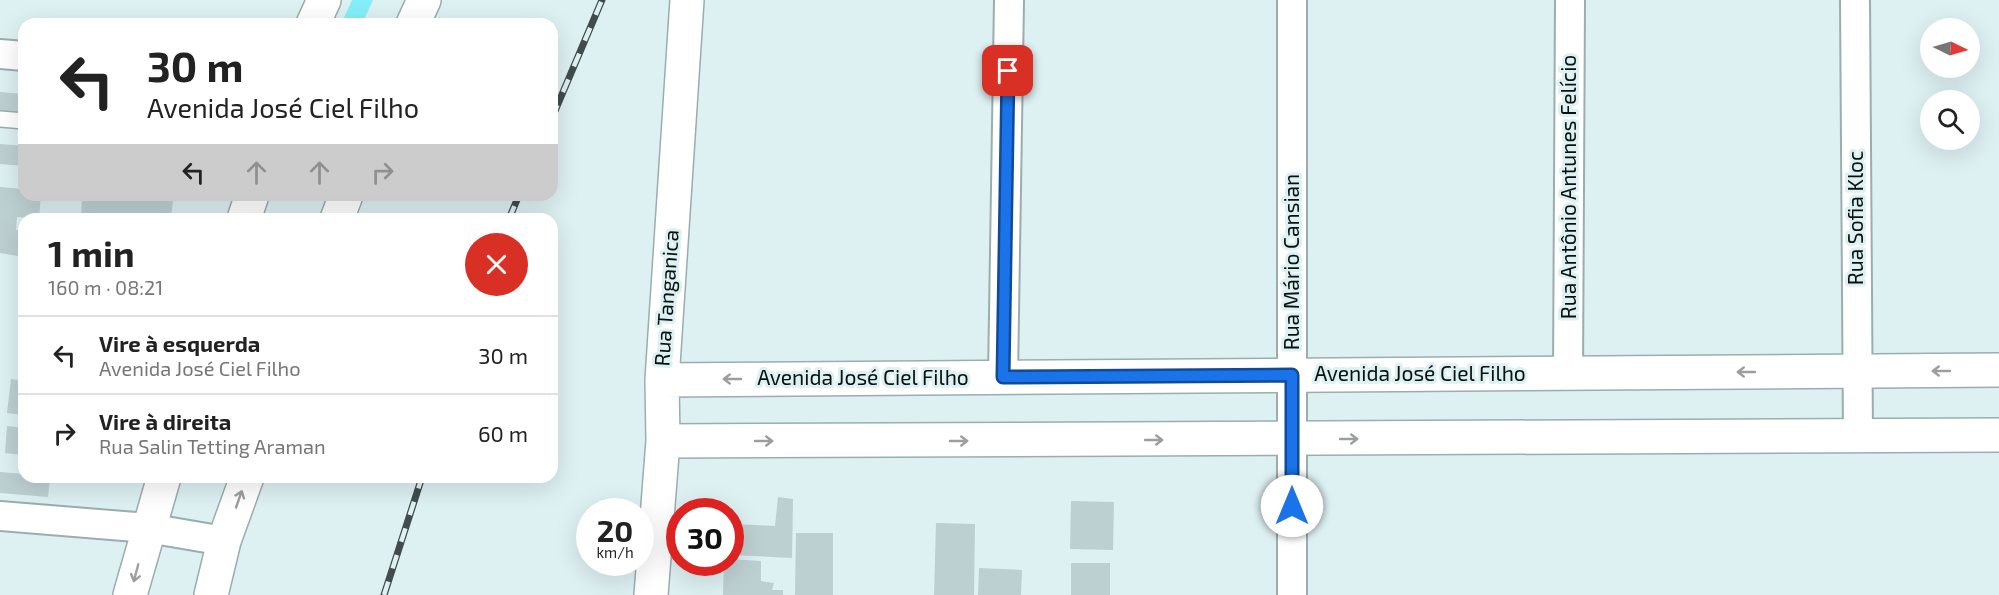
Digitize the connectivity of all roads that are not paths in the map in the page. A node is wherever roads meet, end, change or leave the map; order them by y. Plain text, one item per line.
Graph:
1 (324, 0) edge
2 (424, 0) edge
3 (687, 0) edge
4 (1009, 0) edge
5 (1292, 0) edge
6 (1570, 0) edge
7 (1855, 0) edge
8 (316, 18) edge
9 (416, 18) edge
10 (0, 54) edge
11 (18, 56) edge
12 (0, 119) edge
13 (18, 120) edge
14 (1999, 370) edge
15 (1857, 372) junction
16 (1568, 373) junction
17 (1292, 375) junction
18 (1003, 377) junction
19 (662, 380) junction
20 (1999, 435) edge
21 (1858, 436) junction
22 (1292, 440) junction
23 (663, 441) junction
24 (162, 483) edge
25 (245, 483) edge
26 (0, 516) edge
27 (148, 528) junction
28 (224, 541) junction
29 (130, 595) edge
30 (211, 595) edge
31 (651, 595) edge
32 (1292, 595) edge

1 - 8 street
2 - 9 street
3 - 19 street, Rua Tanganica
4 - 18 street
5 - 17 street, Rua Mário Cansian
6 - 16 street, Rua Antônio Antunes Felício
7 - 15 street, Rua Sofia Kloc
10 - 11 street
12 - 13 lane
14 -> 15 street, Avenida José Ciel Filho
15 -> 16 street, Avenida José Ciel Filho
15 - 21 street, Rua Sofia Kloc
16 - 17 street, Avenida José Ciel Filho
17 - 18 street, Avenida José Ciel Filho
17 - 22 street, Rua Mário Cansian
18 -> 19 street, Avenida José Ciel Filho
19 - 23 street, Rua Tanganica
20 - 21 street
22 -> 21 street
23 -> 22 street
22 - 32 street, Rua Mário Cansian
23 - 31 street, Rua Tanganica
24 - 27 street
28 -> 25 street
26 - 27 street
27 - 28 street
27 -> 29 street
28 - 30 street

